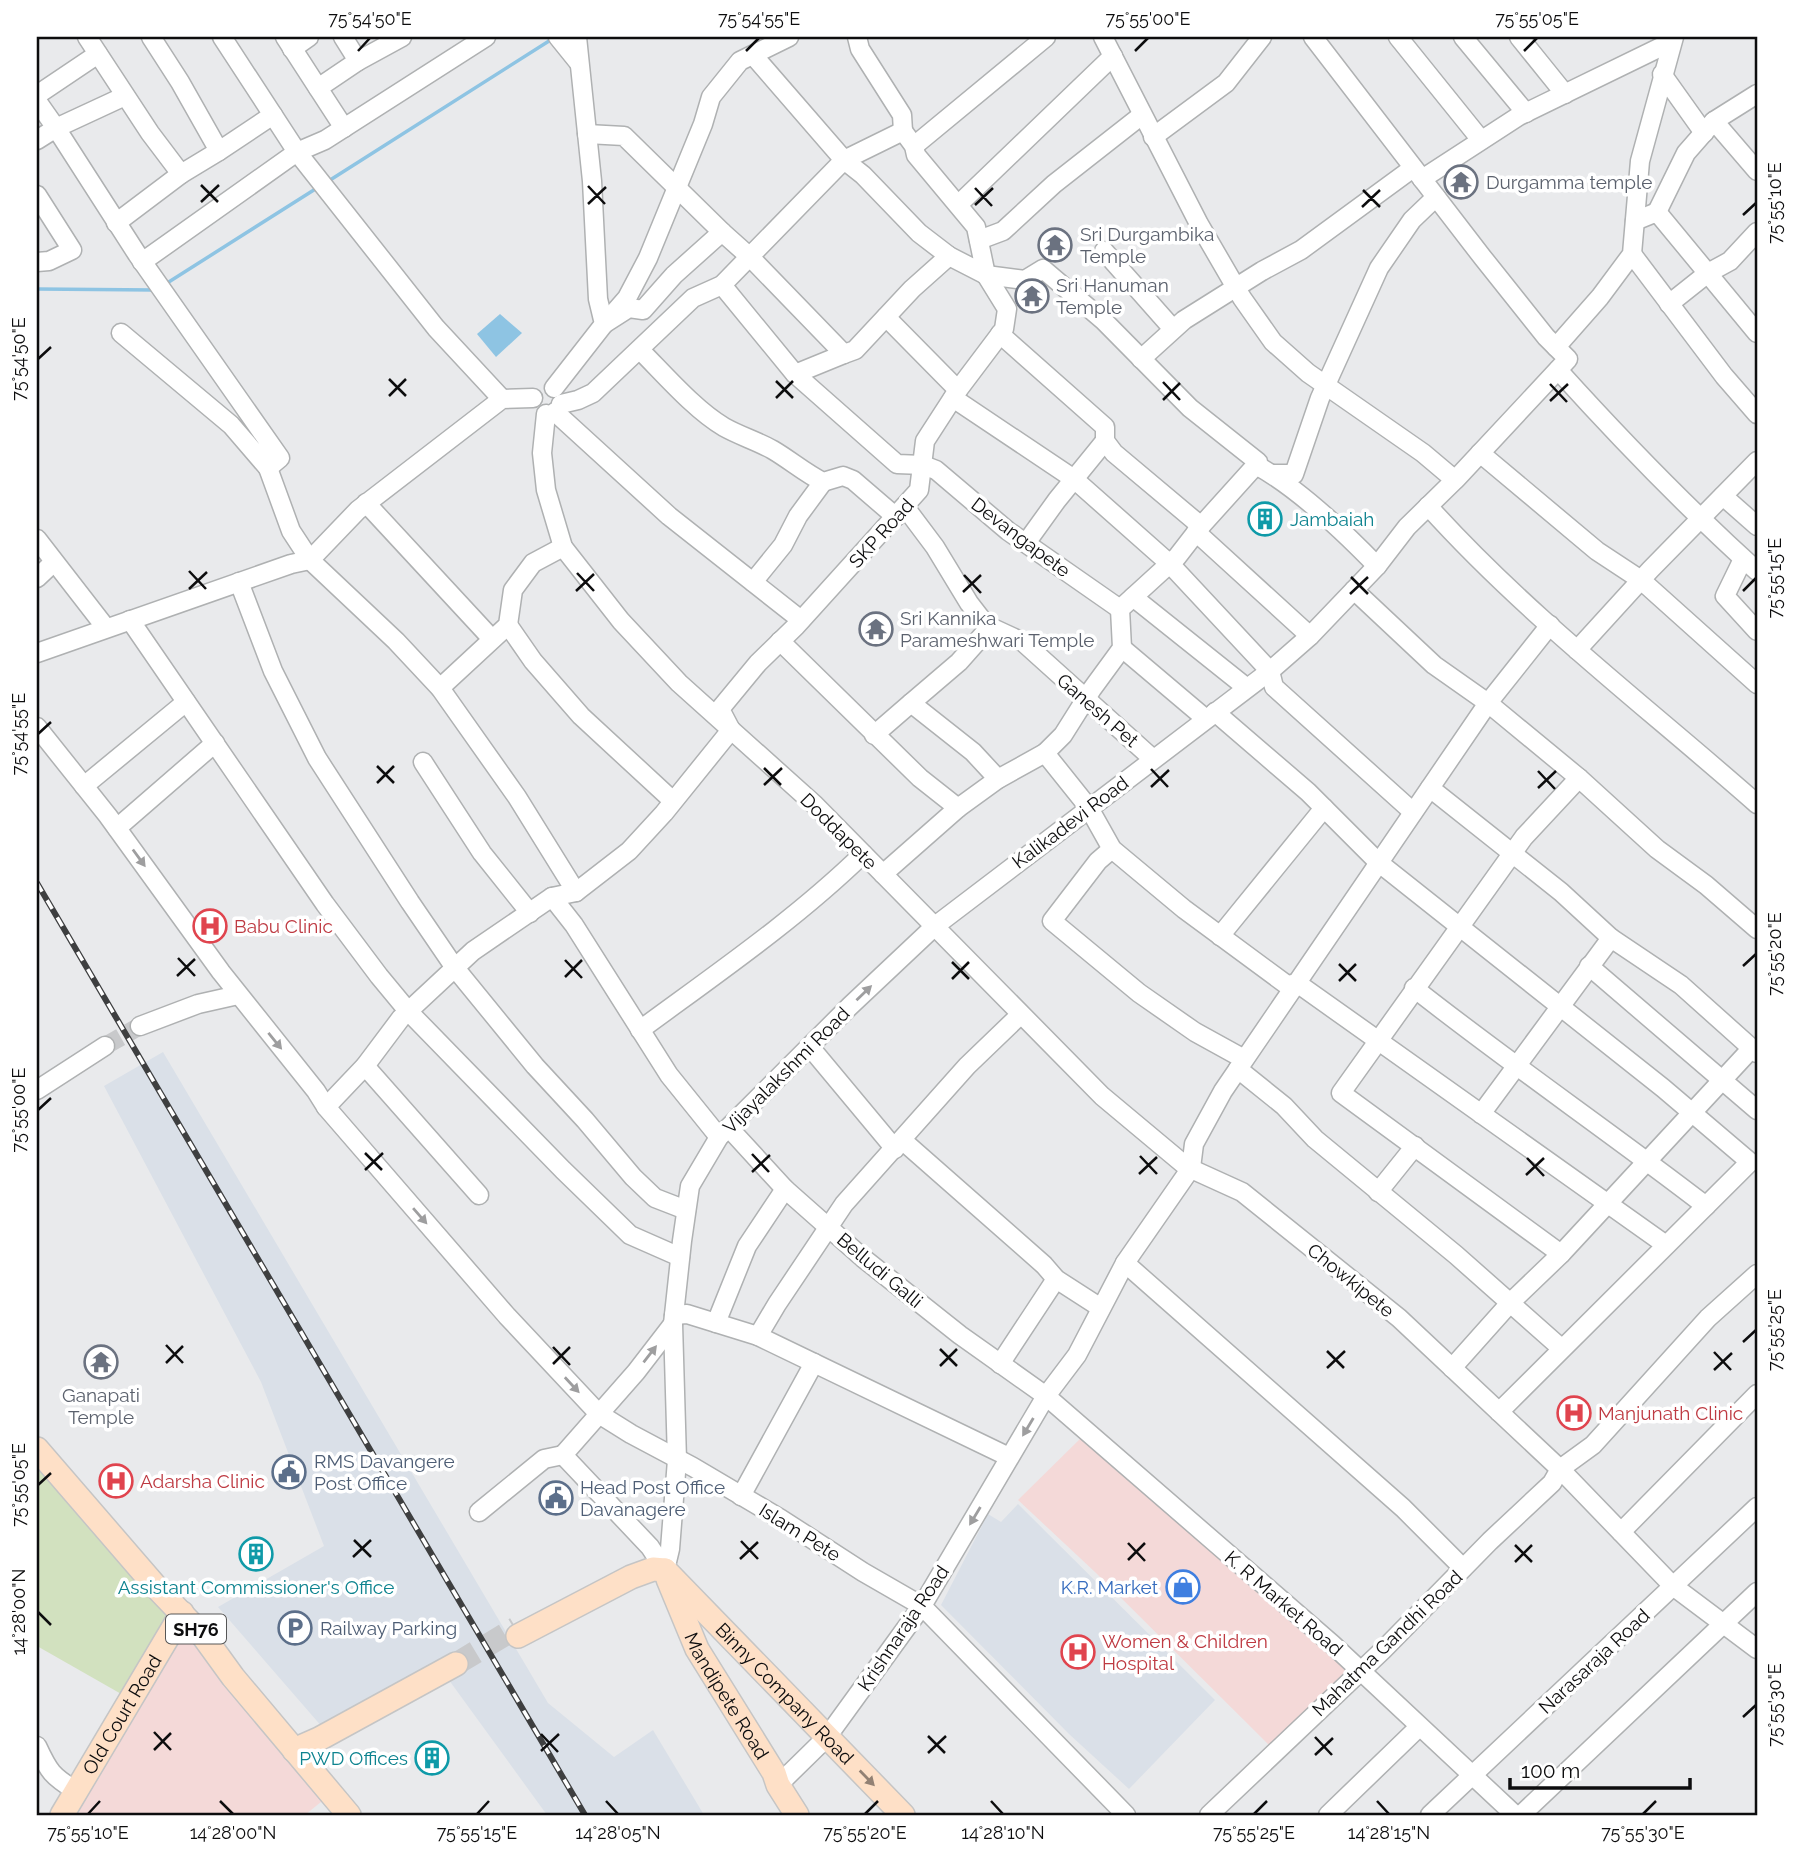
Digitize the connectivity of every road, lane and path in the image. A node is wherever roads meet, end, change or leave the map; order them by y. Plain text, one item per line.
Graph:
1 (88, 37) edge
2 (151, 37) edge
3 (222, 37) edge
4 (309, 37) edge
5 (343, 37) edge
6 (402, 37) edge
7 (486, 37) edge
8 (558, 37) edge
9 (577, 37) edge
10 (789, 37) edge
11 (857, 37) edge
12 (1046, 37) edge
13 (1103, 37) edge
14 (1262, 37) edge
15 (1312, 37) edge
16 (1398, 37) edge
17 (1462, 37) edge
18 (1519, 37) edge
19 (1670, 38) edge
20 (289, 43) edge
21 (98, 54) junction
22 (753, 55) junction
23 (1113, 56) junction
24 (358, 61) junction
25 (579, 63) junction
26 (1662, 74) junction
27 (318, 88) junction
28 (37, 94) edge
29 (1565, 94) junction
30 (1757, 94) edge
31 (125, 96) junction
32 (37, 101) edge
33 (1526, 113) junction
34 (274, 115) junction
35 (1142, 115) junction
36 (1709, 127) junction
37 (56, 128) junction
38 (344, 128) junction
39 (587, 134) junction
40 (1153, 137) junction
41 (908, 139) junction
42 (37, 140) edge
43 (1481, 141) junction
44 (219, 151) junction
45 (297, 152) junction
46 (844, 160) junction
47 (1757, 172) edge
48 (1417, 173) junction
49 (181, 174) junction
50 (677, 186) junction
51 (37, 195) edge
52 (1436, 198) junction
53 (959, 204) junction
54 (1657, 212) junction
55 (1635, 220) junction
56 (116, 223) junction
57 (722, 232) junction
58 (1757, 232) edge
59 (979, 240) junction
60 (1104, 251) dead end
61 (1632, 254) junction
62 (949, 256) junction
63 (750, 257) junction
64 (37, 262) edge
65 (142, 262) junction
66 (1708, 273) junction
67 (986, 275) junction
68 (722, 285) junction
69 (1236, 288) junction
70 (1669, 304) junction
71 (886, 317) junction
72 (604, 324) junction
73 (1173, 329) junction
74 (1757, 332) edge
75 (121, 333) dead end
76 (1000, 334) junction
77 (1556, 347) junction
78 (640, 350) junction
79 (844, 354) junction
80 (1141, 359) junction
81 (1558, 370) junction
82 (795, 373) junction
83 (1325, 385) junction
84 (956, 394) junction
85 (502, 399) junction
86 (554, 405) junction
87 (1757, 414) edge
88 (1105, 441) junction
89 (1480, 453) junction
90 (923, 465) junction
91 (268, 468) junction
92 (1755, 468) edge
93 (1264, 470) junction
94 (1074, 479) junction
95 (1455, 480) junction
96 (823, 482) junction
97 (1723, 496) junction
98 (366, 503) junction
99 (1428, 506) junction
100 (901, 512) junction
101 (1700, 520) junction
102 (1757, 526) edge
103 (1198, 529) junction
104 (37, 539) edge
105 (1026, 543) junction
106 (564, 547) junction
107 (310, 560) junction
108 (54, 562) junction
109 (1170, 564) junction
110 (1750, 565) edge
111 (1377, 566) junction
112 (37, 578) edge
113 (1640, 580) junction
114 (239, 582) junction
115 (754, 582) junction
116 (1354, 590) junction
117 (1126, 603) junction
118 (130, 620) junction
119 (801, 620) junction
120 (508, 625) junction
121 (1550, 625) junction
122 (990, 627) junction
123 (106, 628) junction
124 (1757, 631) edge
125 (1310, 636) junction
126 (492, 639) junction
127 (780, 642) junction
128 (1122, 648) junction
129 (1577, 650) junction
130 (37, 653) edge
131 (1270, 671) junction
132 (1757, 684) edge
133 (440, 688) junction
134 (1247, 688) junction
135 (1087, 699) junction
136 (186, 702) junction
137 (911, 702) junction
138 (1488, 703) junction
139 (1211, 716) junction
140 (37, 727) edge
141 (731, 730) junction
142 (874, 735) junction
143 (215, 743) junction
144 (1045, 753) junction
145 (1153, 759) junction
146 (423, 762) dead end
147 (1579, 778) junction
148 (998, 779) junction
149 (84, 786) junction
150 (1430, 788) junction
151 (673, 801) junction
152 (1757, 804) edge
153 (958, 808) junction
154 (1089, 808) junction
155 (1324, 808) junction
156 (1413, 812) junction
157 (117, 828) junction
158 (1112, 849) junction
159 (1514, 853) junction
160 (863, 854) junction
161 (1378, 862) junction
162 (883, 874) junction
163 (576, 892) junction
164 (552, 897) junction
165 (530, 913) junction
166 (935, 926) junction
167 (1458, 928) junction
168 (1757, 929) edge
169 (1220, 936) junction
170 (1611, 938) junction
171 (1589, 966) junction
172 (455, 968) junction
173 (1297, 983) junction
174 (1414, 988) junction
175 (239, 995) junction
176 (1559, 1007) junction
177 (408, 1011) junction
178 (1020, 1014) junction
179 (140, 1026) tunnel mouth
180 (639, 1030) junction
181 (1378, 1041) junction
182 (105, 1046) tunnel mouth
183 (810, 1047) junction
184 (1755, 1051) edge
185 (1241, 1064) junction
186 (1517, 1065) junction
187 (365, 1066) junction
188 (1723, 1080) junction
189 (37, 1090) edge
190 (326, 1107) junction
191 (1757, 1110) edge
192 (1692, 1113) junction
193 (1481, 1114) junction
194 (724, 1132) junction
195 (898, 1145) junction
196 (1415, 1146) junction
197 (1647, 1161) junction
198 (1755, 1161) edge
199 (1191, 1168) junction
200 (785, 1189) junction
201 (1378, 1192) junction
202 (479, 1195) dead end
203 (1606, 1203) junction
204 (1706, 1206) junction
205 (686, 1210) junction
206 (828, 1227) junction
207 (1666, 1245) junction
208 (1561, 1254) junction
209 (680, 1258) junction
210 (1125, 1263) junction
211 (1757, 1274) edge
212 (1056, 1279) junction
213 (1510, 1303) junction
214 (1101, 1308) junction
215 (674, 1320) junction
216 (716, 1323) junction
217 (758, 1336) junction
218 (1561, 1348) junction
219 (814, 1363) junction
220 (1000, 1364) junction
221 (1452, 1367) junction
222 (1757, 1394) edge
223 (1046, 1396) junction
224 (1499, 1412) junction
225 (599, 1414) junction
226 (37, 1448) edge
227 (563, 1454) junction
228 (1009, 1457) junction
229 (677, 1460) junction
230 (1560, 1469) junction
231 (741, 1496) junction
232 (1757, 1507) edge
233 (480, 1512) dead end
234 (1621, 1532) junction
235 (664, 1567) junction
236 (1463, 1568) junction
237 (1674, 1586) junction
238 (1757, 1592) edge
239 (922, 1606) junction
240 (182, 1613) junction
241 (1723, 1622) junction
242 (517, 1632) tunnel mouth
243 (1757, 1648) edge
244 (457, 1667) tunnel mouth
245 (1361, 1671) junction
246 (1419, 1727) junction
247 (827, 1737) junction
248 (37, 1746) edge
249 (296, 1752) junction
250 (1472, 1776) junction
251 (778, 1785) junction
252 (76, 1791) junction
253 (62, 1815) edge
254 (349, 1815) edge
255 (797, 1815) edge
256 (903, 1815) edge
257 (1126, 1815) edge
258 (1209, 1815) edge
259 (1328, 1815) edge
260 (1430, 1815) edge
261 (1515, 1815) edge
262 (1521, 1815) edge

1 - 21 street
2 - 44 street
3 - 34 street
4 - 20 street
5 - 24 street
6 - 24 street
7 - 38 street
8 - 25 street
9 - 25 street
10 - 22 street
11 - 41 street
12 - 41 street
13 - 23 street
14 - 40 street
15 - 48 street
16 - 43 street
17 - 33 street
18 - 29 street
19 - 26 street
19 - 29 street
20 - 27 street
21 - 28 street
21 - 31 street
22 - 46 street
22 - 50 street
23 - 35 street
23 - 53 street
24 - 27 street
25 - 39 street
26 - 36 street
26 - 55 street
27 - 38 street
29 - 33 street
30 - 36 street
31 - 37 street
31 - 49 street
32 - 37 street
33 - 43 street
34 - 44 street
34 - 45 street
35 - 40 street
35 - 59 street
36 - 47 street
36 - 54 street
37 - 42 street
37 - 56 street
38 - 45 street
39 - 50 street
39 - 72 street
40 - 69 street
41 - 46 street
41 - 53 street
43 - 48 street
44 - 49 street
45 - 65 street
45 - 85 street
46 - 62 street
46 - 63 street
48 - 52 street
48 - 69 street
49 - 56 street
50 - 57 street
50 - 72 street
51 - 64 street
52 - 77 street
52 - 83 street
53 - 59 street
54 - 55 street
54 - 66 street
55 - 61 street
56 - 65 street
57 - 63 street
57 - 72 street
58 - 66 street
59 - 67 street
60 - 73 street
61 - 70 street
61 - 77 street
62 - 67 street
62 - 71 street
63 - 68 street
63 - 79 street
65 - 91 street
66 - 70 street
66 - 74 street
67 - 76 street
67 - 80 street
68 - 78 street
68 - 82 street
69 - 73 street
69 - 83 street
70 - 87 street
71 - 79 street
71 - 84 street
72 - 86 street
73 - 80 street
75 - 91 street
76 - 84 street, SKP Road
76 - 88 street
77 - 81 street
78 - 86 street
78 - 96 street
79 - 82 street
80 - 93 street
81 - 89 street, Kalikadevi Road
81 - 101 street
82 - 90 street
83 - 93 street
83 - 95 street
84 - 90 street, SKP Road
84 - 94 street
85 - 86 street
85 - 98 street
86 - 106 street
86 - 115 street
88 - 94 street
88 - 103 street
89 - 95 street, Kalikadevi Road
89 - 113 street
90 - 100 street, SKP Road
90 - 105 street, Devangapete
91 - 107 street
92 - 97 street
93 - 103 street
93 - 111 street
94 - 105 street
94 - 109 street
95 - 99 street, Kalikadevi Road
96 - 100 street, Ganesh Pet
96 - 115 street
97 - 101 street
97 - 102 street
98 - 107 street
98 - 126 street
99 - 111 street, Kalikadevi Road
99 - 121 street
100 - 119 street, SKP Road
100 - 122 street, Ganesh Pet
101 - 110 street
101 - 113 street
103 - 109 street
103 - 125 street
104 - 108 street
105 - 117 street, Devangapete
106 - 120 street
106 - 141 street, Doddapete
107 - 114 street
107 - 133 street
108 - 112 street
108 - 123 street
109 - 117 street
109 - 131 street
110 - 124 street
111 - 116 street, Kalikadevi Road
113 - 129 street
113 - 132 street
114 - 118 street
114 - 172 street
115 - 119 street
116 - 125 street, Kalikadevi Road
116 - 138 street
117 - 128 street
117 - 134 street, Devangapete
118 - 123 street
118 - 136 street
119 - 127 street, SKP Road
120 - 126 street
120 - 151 street
121 - 129 street
121 - 138 street
122 - 135 street, Ganesh Pet
122 - 137 street
123 - 130 street
125 - 131 street, Kalikadevi Road
126 - 133 street
127 - 141 street, SKP Road
127 - 142 street
128 - 135 street
128 - 139 street
129 - 152 street
131 - 134 street, Kalikadevi Road
131 - 156 street
133 - 163 street
134 - 139 street, Kalikadevi Road
135 - 144 street
135 - 145 street, Ganesh Pet
136 - 143 street
136 - 149 street
137 - 142 street
137 - 148 street
138 - 147 street
138 - 150 street
139 - 145 street, Kalikadevi Road
139 - 155 street
140 - 149 street, Islam Pete
141 - 151 street
141 - 160 street, Doddapete
142 - 153 street
143 - 157 street
143 - 177 street
144 - 148 street
144 - 154 street
145 - 154 street, Kalikadevi Road
146 - 165 street
147 - 159 street
147 - 168 street
148 - 153 street
149 - 157 street, Islam Pete
150 - 156 street
150 - 159 street
151 - 163 street
153 - 162 street
154 - 158 street
154 - 166 street, Kalikadevi Road
155 - 161 street
155 - 169 street
156 - 161 street
157 -> 175 street, Islam Pete
158 - 169 street
158 - 185 street
159 - 167 street
159 - 170 street
160 - 162 street, Doddapete
160 - 180 street
161 - 167 street
161 - 173 street
162 - 166 street, Doddapete
163 - 164 street
164 - 165 street
164 - 180 street, Belludi Galli
165 - 172 street
166 - 178 street, Chowkipete
183 -> 166 street, Vijayalakshmi Road
167 - 174 street
167 - 176 street
169 - 173 street
170 - 171 street
170 - 184 street
171 - 176 street
171 - 188 street
172 - 177 street
172 - 205 street
173 - 181 street
173 - 185 street
174 - 181 street
174 - 186 street
175 - 179 street
175 -> 190 street, Islam Pete
176 - 186 street
176 - 192 street
177 - 187 street
177 - 209 street
178 - 195 street
178 - 199 street, Chowkipete
180 - 194 street, Belludi Galli
181 - 193 street
181 - 196 street
182 - 189 street
183 - 194 street, Vijayalakshmi Road
183 - 195 street
184 - 188 street
185 - 199 street
185 - 201 street
186 - 193 street
186 - 197 street
187 - 190 street
187 - 202 street
188 - 191 street
188 - 192 street
190 -> 225 street, Islam Pete
192 - 197 street
192 - 198 street
193 - 203 street
194 - 200 street, Belludi Galli
194 - 205 street, Vijayalakshmi Road
195 - 206 street
195 - 212 street
196 - 201 street
196 - 208 street
197 - 203 street
197 - 204 street
198 - 204 street
199 - 210 street, Krishnaraja Road
199 - 221 street, Chowkipete
200 - 206 street, Belludi Galli
200 - 216 street
201 - 213 street
203 - 207 street
203 - 208 street
204 - 207 street
205 - 209 street, Vijayalakshmi Road
206 - 217 street
206 - 220 street, Belludi Galli
207 - 218 street
208 - 213 street
209 - 215 street, Vijayalakshmi Road
210 - 214 street, Krishnaraja Road
210 - 236 street
211 - 230 street, Mahatma Gandhi Road
212 - 214 street
212 - 220 street
213 - 218 street
213 - 221 street
214 - 223 street, Krishnaraja Road
215 - 216 street
225 -> 215 street
215 - 229 street, Vijayalakshmi Road
216 - 217 street
217 - 219 street
218 - 224 street
219 - 228 street
219 - 231 street
220 - 223 street, Belludi Galli
221 - 224 street, Chowkipete
222 - 234 street
223 -> 228 street, Krishnaraja Road
223 - 245 street, K. R Market Road
224 - 230 street, Chowkipete
225 - 227 street
225 - 229 street, Islam Pete
226 - 240 main road, SH76
227 - 233 street
227 - 235 street
228 -> 239 street, Krishnaraja Road
229 - 231 street, Islam Pete
229 - 235 street, Vijayalakshmi Road
230 - 234 street, Chowkipete
230 - 236 street, Mahatma Gandhi Road
231 - 239 street, Islam Pete
232 - 237 street, Narasaraja Road
234 - 237 street, Chowkipete
235 - 242 main road
235 - 247 main road, Binny Company Road
235 - 251 main road, Mandipete Road
236 - 245 street, Mahatma Gandhi Road
237 - 241 street, Chowkipete
237 - 250 street, Narasaraja Road
238 - 241 street
239 - 247 street, Krishnaraja Road
239 - 257 street, Islam Pete
240 - 249 main road, SH76
240 - 252 main road, Old Court Road
241 - 243 street, Chowkipete
241 - 262 street
244 - 249 main road
245 - 246 street, K. R Market Road
245 - 258 street, Mahatma Gandhi Road
246 - 250 street, K. R Market Road
246 - 259 street
247 - 251 street, Krishnaraja Road
247 -> 256 main road, Binny Company Road
248 - 252 street
249 - 254 main road, SH76
250 - 260 street, Narasaraja Road
250 - 261 street, K. R Market Road
251 - 255 main road, Mandipete Road
252 - 253 main road, Old Court Road

